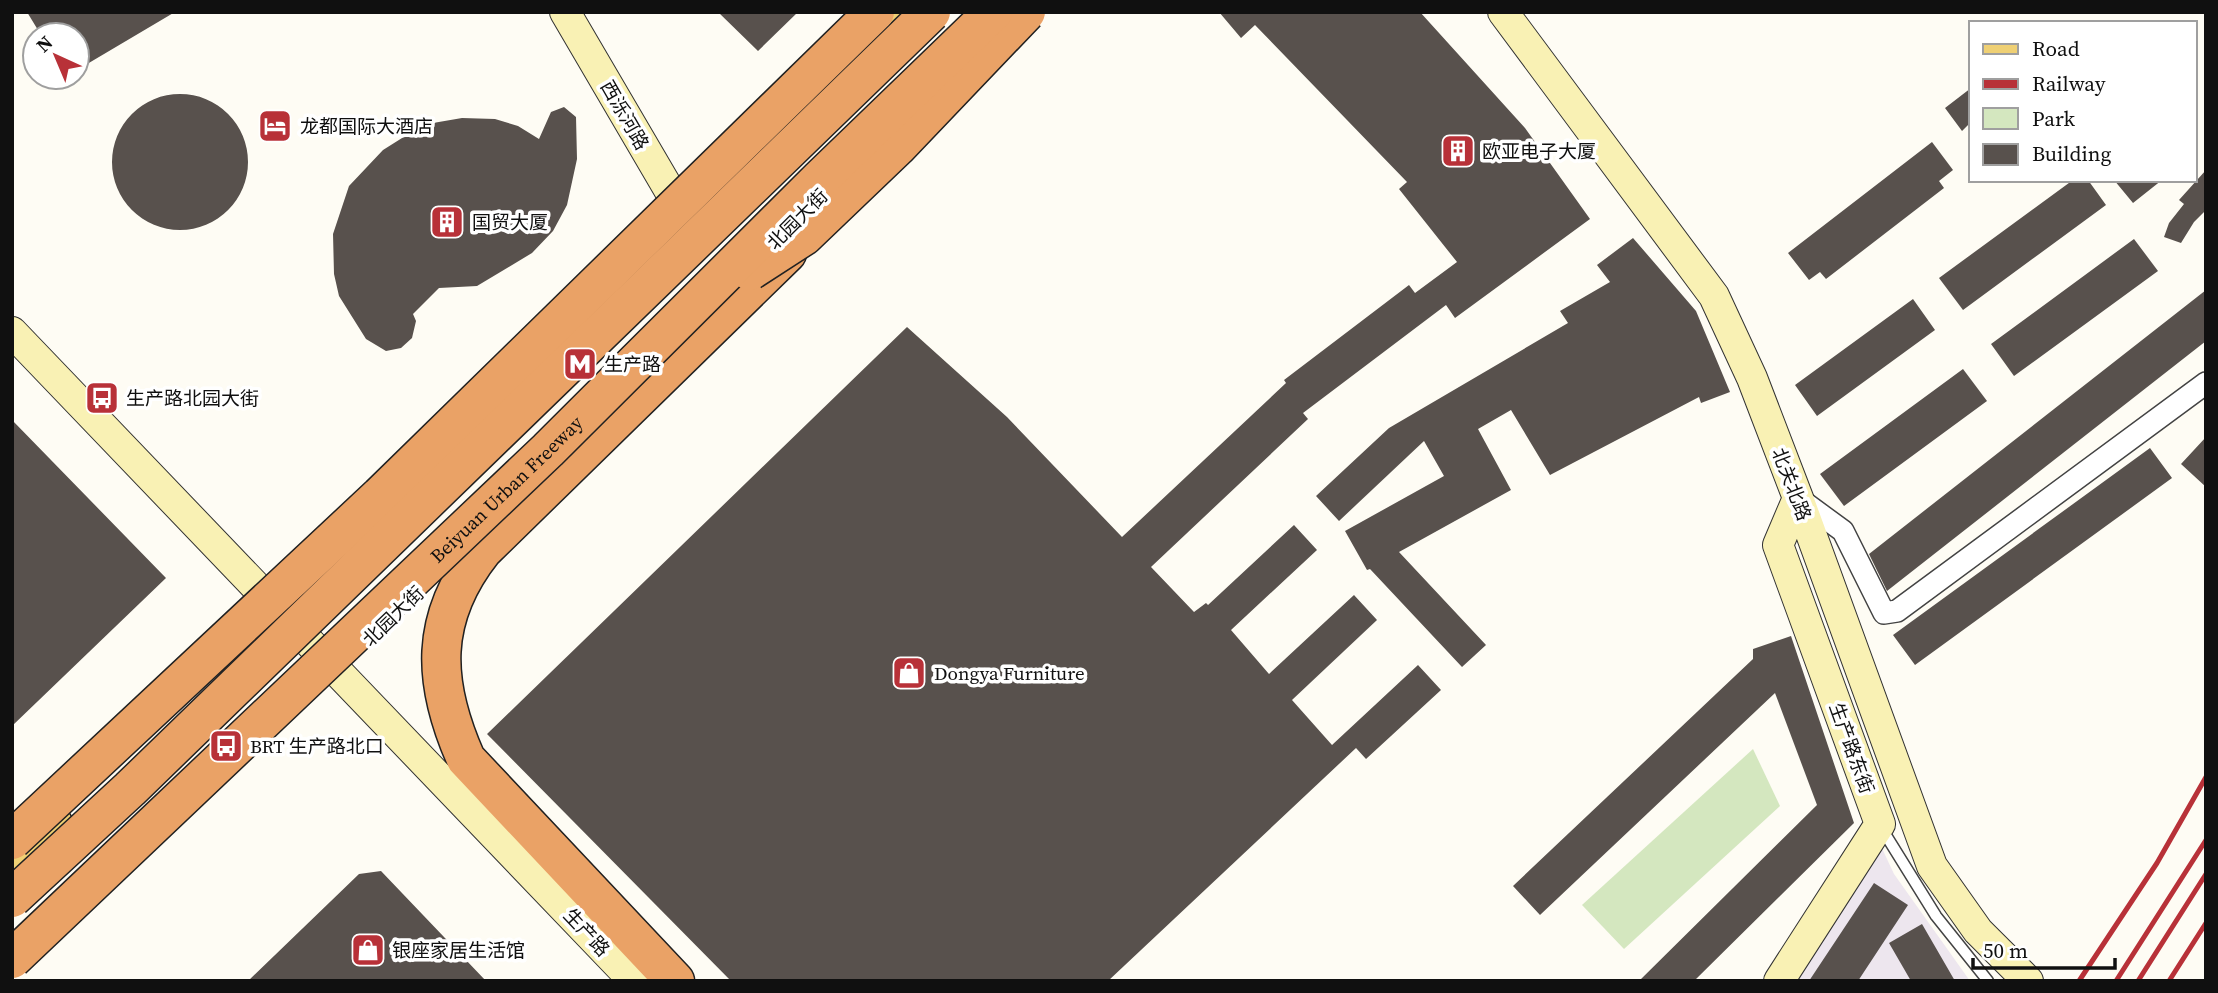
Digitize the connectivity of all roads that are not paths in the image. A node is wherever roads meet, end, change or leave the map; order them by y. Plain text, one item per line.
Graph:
1 (565, 12) edge
2 (875, 12) edge
3 (901, 12) edge
4 (931, 12) edge
5 (993, 12) edge
6 (1006, 12) edge
7 (1026, 12) edge
8 (1503, 12) edge
9 (825, 60) junction
10 (897, 147) junction
11 (701, 181) junction
12 (685, 217) junction
13 (804, 236) junction
14 (12, 332) edge
15 (582, 353) junction
16 (627, 373) junction
17 (2206, 383) edge
18 (1798, 498) junction
19 (279, 609) junction
20 (338, 669) junction
21 (1880, 824) junction
22 (12, 840) edge
23 (12, 866) edge
24 (12, 898) edge
25 (12, 959) edge
26 (12, 977) edge
27 (634, 981) edge
28 (675, 981) edge
29 (1779, 981) edge
30 (1988, 981) edge
31 (2028, 981) edge

1 - 12 street, 西泺河路
2 - 9 highway, bridge
3 - 9 highway, bridge
3 - 12 main road
4 - 15 highway, bridge
5 - 10 highway, bridge
5 - 16 highway, Beiyuan Urban Freeway, bridge
6 - 20 main road, 北园大街
7 - 10 highway, bridge
8 - 18 street, 北关北路
9 - 11 highway, bridge
10 - 13 highway, bridge
11 - 15 highway, bridge
11 - 22 highway, bridge
12 - 19 main road
13 - 16 highway, bridge
13 - 28 highway, bridge
14 - 19 street
15 - 24 highway, bridge
16 - 25 highway, Beiyuan Urban Freeway, bridge
17 - 18 street
18 - 21 street, 生产路东街
18 - 31 street, 北关北路
19 - 20 street, 生产路
19 - 23 main road
20 - 26 main road, 北园大街
20 - 27 street, 生产路
21 - 29 street
21 - 30 lane

